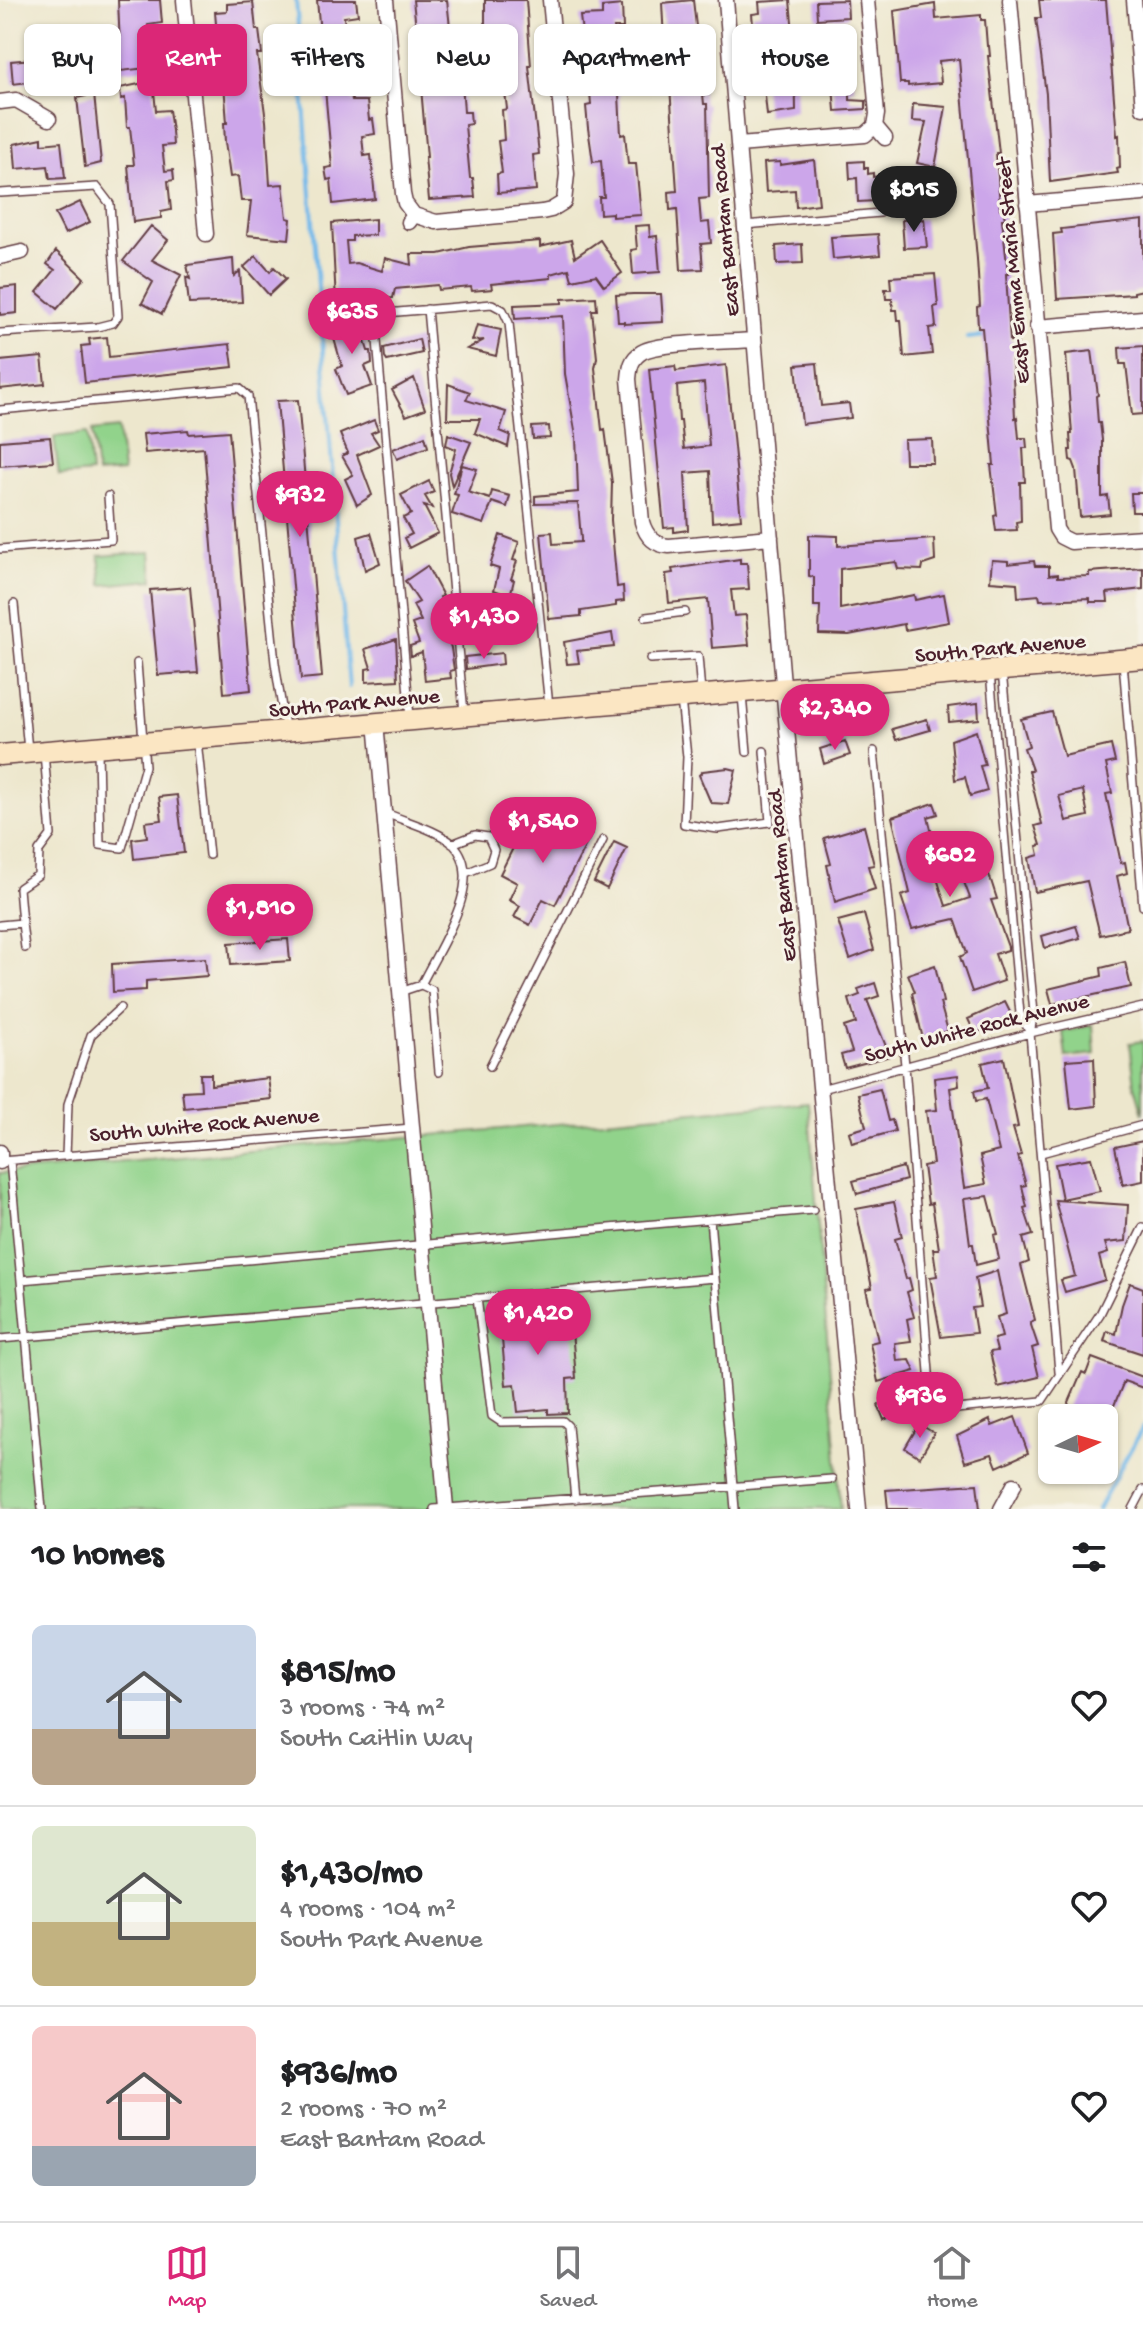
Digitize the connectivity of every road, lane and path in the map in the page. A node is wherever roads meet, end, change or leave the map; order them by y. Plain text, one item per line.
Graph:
1 (184, 0) edge
2 (386, 0) edge
3 (550, 0) edge
4 (726, 0) edge
5 (867, 0) edge
6 (1010, 0) edge
7 (1134, 0) edge
8 (0, 102) edge
9 (1143, 108) edge
10 (49, 119) dead end
11 (875, 126) junction
12 (885, 138) dead end
13 (738, 145) junction
14 (0, 193) edge
15 (1143, 194) edge
16 (1027, 204) junction
17 (880, 213) dead end
18 (745, 225) junction
19 (206, 234) dead end
20 (22, 252) dead end
21 (0, 257) edge
22 (427, 309) junction
23 (1143, 318) edge
24 (1037, 327) junction
25 (0, 333) edge
26 (754, 340) junction
27 (0, 410) edge
28 (108, 496) dead end
29 (771, 537) junction
30 (1143, 537) edge
31 (0, 549) edge
32 (14, 604) dead end
33 (685, 612) dead end
34 (646, 617) dead end
35 (650, 659) dead end
36 (1133, 659) edge
37 (137, 663) dead end
38 (996, 670) junction
39 (784, 688) junction
40 (741, 692) junction
41 (701, 695) junction
42 (680, 697) junction
43 (549, 708) junction
44 (464, 715) junction
45 (411, 720) junction
46 (376, 722) junction
47 (286, 731) junction
48 (197, 738) junction
49 (144, 743) junction
50 (98, 747) junction
51 (764, 751) dead end
52 (874, 751) dead end
53 (36, 752) junction
54 (747, 752) dead end
55 (0, 755) edge
56 (384, 812) junction
57 (603, 840) dead end
58 (452, 844) junction
59 (209, 855) dead end
60 (1020, 864) junction
61 (1007, 866) junction
62 (466, 873) junction
63 (1143, 906) edge
64 (22, 923) junction
65 (0, 925) edge
66 (25, 948) dead end
67 (421, 985) junction
68 (400, 992) junction
69 (1143, 1007) edge
70 (120, 1008) dead end
71 (1030, 1033) junction
72 (905, 1065) junction
73 (490, 1066) dead end
74 (439, 1072) dead end
75 (821, 1089) junction
76 (1143, 1125) edge
77 (412, 1128) junction
78 (1041, 1153) junction
79 (66, 1156) junction
80 (3, 1159) edge
81 (813, 1210) dead end
82 (710, 1219) junction
83 (1143, 1227) edge
84 (422, 1243) junction
85 (715, 1278) junction
86 (21, 1280) junction
87 (477, 1298) junction
88 (427, 1303) junction
89 (26, 1336) junction
90 (0, 1339) edge
91 (1059, 1372) junction
92 (832, 1479) dead end
93 (1014, 1485) dead end
94 (733, 1488) junction
95 (1143, 1490) edge
96 (575, 1499) junction
97 (42, 1509) edge
98 (443, 1509) edge
99 (735, 1509) edge
100 (859, 1509) edge
101 (1001, 1509) edge
102 (1133, 1509) edge

1 - 19 street
2 - 3 street
4 - 13 street, East Bantam Road
5 - 11 street
6 - 16 street, East Emma Maria Street
7 - 9 street
8 - 10 street
11 - 12 street
11 - 13 street
13 - 18 street, East Bantam Road
14 - 25 lane
15 - 16 street
16 - 24 street, East Emma Maria Street
17 - 18 lane
18 - 26 street, East Bantam Road
20 - 21 street
22 - 43 lane
22 - 44 lane
22 - 45 lane
23 - 24 street
24 - 30 street, East Emma Maria Street
26 - 29 street, East Bantam Road
26 - 29 street
27 - 47 lane
28 - 31 lane
29 - 39 street, East Bantam Road
32 - 53 lane
33 - 34 lane
35 - 41 lane
36 - 38 main road, South Park Avenue
36 - 63 lane
37 - 49 lane
38 - 39 main road, South Park Avenue
38 - 60 lane
38 - 61 lane
39 - 40 main road, South Park Avenue
39 - 75 street, East Bantam Road
40 - 41 main road, South Park Avenue
40 - 54 lane
41 - 42 main road, South Park Avenue
42 - 43 main road, South Park Avenue
42 - 51 lane
43 - 44 main road, South Park Avenue
44 - 45 main road, South Park Avenue
45 - 46 main road, South Park Avenue
46 - 47 main road, South Park Avenue
46 - 56 street
47 - 48 main road, South Park Avenue
48 - 49 main road, South Park Avenue
48 - 59 lane
49 - 50 main road, South Park Avenue
49 - 50 lane
50 - 53 main road, South Park Avenue
52 - 72 lane
53 - 55 main road, South Park Avenue
53 - 64 lane
56 - 58 lane
56 - 68 street
57 - 73 lane
58 - 62 lane
58 - 62 lane
60 - 61 lane
60 - 71 lane
61 - 71 lane
62 - 67 lane
64 - 65 lane
64 - 66 lane
67 - 68 lane
67 - 74 lane
68 - 77 street
69 - 71 lane, South White Rock Avenue
70 - 79 lane
71 - 72 lane, South White Rock Avenue
71 - 78 lane
72 - 75 lane, South White Rock Avenue
72 - 91 lane
75 - 100 street, East Bantam Road
76 - 78 lane
77 - 79 lane, South White Rock Avenue
77 - 84 street
78 - 91 lane
79 - 80 lane, South White Rock Avenue
80 - 86 lane
81 - 82 lane
82 - 84 lane
82 - 85 lane
83 - 91 lane
84 - 86 lane
84 - 88 street
85 - 87 lane
85 - 94 lane
86 - 89 lane
87 - 88 lane
87 - 96 lane
88 - 89 lane
88 - 98 street
89 - 90 lane
89 - 97 lane
92 - 94 lane
93 - 101 street
94 - 96 lane
94 - 99 lane
95 - 102 lane
96 - 98 lane

